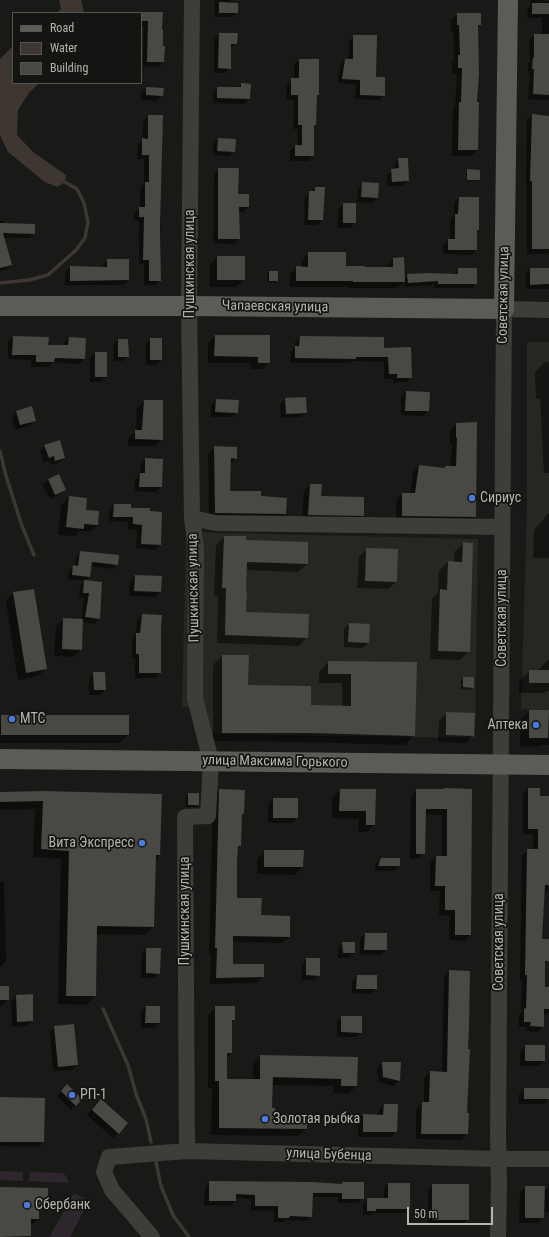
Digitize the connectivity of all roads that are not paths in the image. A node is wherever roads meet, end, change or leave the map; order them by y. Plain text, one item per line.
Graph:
1 (192, 0) edge
2 (508, 0) edge
3 (0, 306) edge
4 (189, 306) junction
5 (504, 309) junction
6 (549, 310) edge
7 (192, 518) junction
8 (502, 528) junction
9 (0, 759) edge
10 (211, 761) junction
11 (500, 765) junction
12 (549, 765) edge
13 (187, 1151) junction
14 (498, 1159) junction
15 (549, 1159) edge
16 (152, 1237) edge
17 (498, 1237) edge

1 - 4 street, Пушкинская улица
2 - 5 main road, Советская улица
3 - 4 main road, Чапаевская улица
4 - 5 main road, Чапаевская улица
4 - 7 street, Пушкинская улица
5 - 6 street, Чапаевская улица
5 - 8 street, Советская улица
7 - 8 street
7 - 10 street, Пушкинская улица
8 - 11 street, Советская улица
9 - 10 main road, улица Максима Горького
10 - 11 main road, улица Максима Горького
10 - 13 street, Пушкинская улица
11 - 12 main road, улица Максима Горького
11 - 14 street, Советская улица
13 - 14 street, улица Бубенца
13 - 16 street, улица Бубенца
14 - 15 street, улица Бубенца
14 - 17 street, Советская улица

